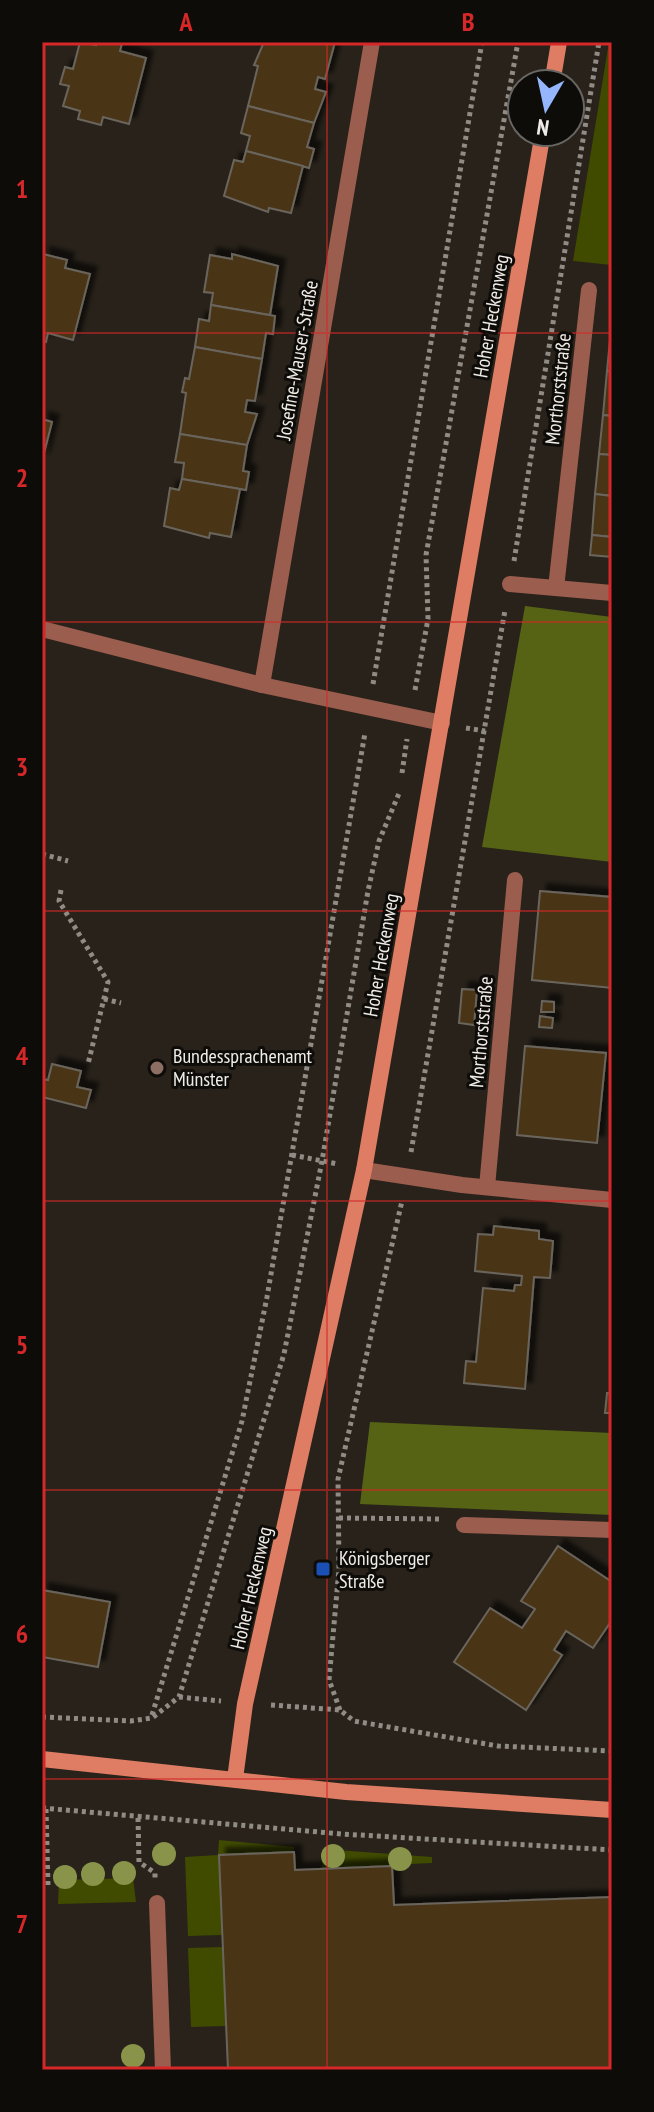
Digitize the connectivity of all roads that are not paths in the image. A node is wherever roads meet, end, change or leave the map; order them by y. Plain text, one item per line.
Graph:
1 (372, 42) edge
2 (559, 42) edge
3 (555, 68) edge
4 (540, 148) edge
5 (589, 290) dead end
6 (510, 584) road end
7 (556, 588) junction
8 (612, 593) edge
9 (42, 629) edge
10 (262, 685) junction
11 (442, 723) junction
12 (515, 880) dead end
13 (364, 1170) junction
14 (487, 1187) junction
15 (612, 1200) edge
16 (464, 1525) road end
17 (612, 1530) edge
18 (42, 1759) edge
19 (235, 1779) junction
20 (612, 1810) edge
21 (157, 1903) road end
22 (163, 2070) edge

1 - 10 street, Josefine-Mauser-Straße
2 - 3 street
4 - 11 street, Hoher Heckenweg
5 - 7 street, Morthorststraße
6 - 7 street
7 - 8 street
9 - 10 street
10 - 11 street
11 - 13 street, Hoher Heckenweg
12 - 14 street, Morthorststraße
13 - 14 street
13 - 19 street, Hoher Heckenweg
14 - 15 street
16 - 17 street
18 - 19 street
19 - 20 street
21 - 22 street

